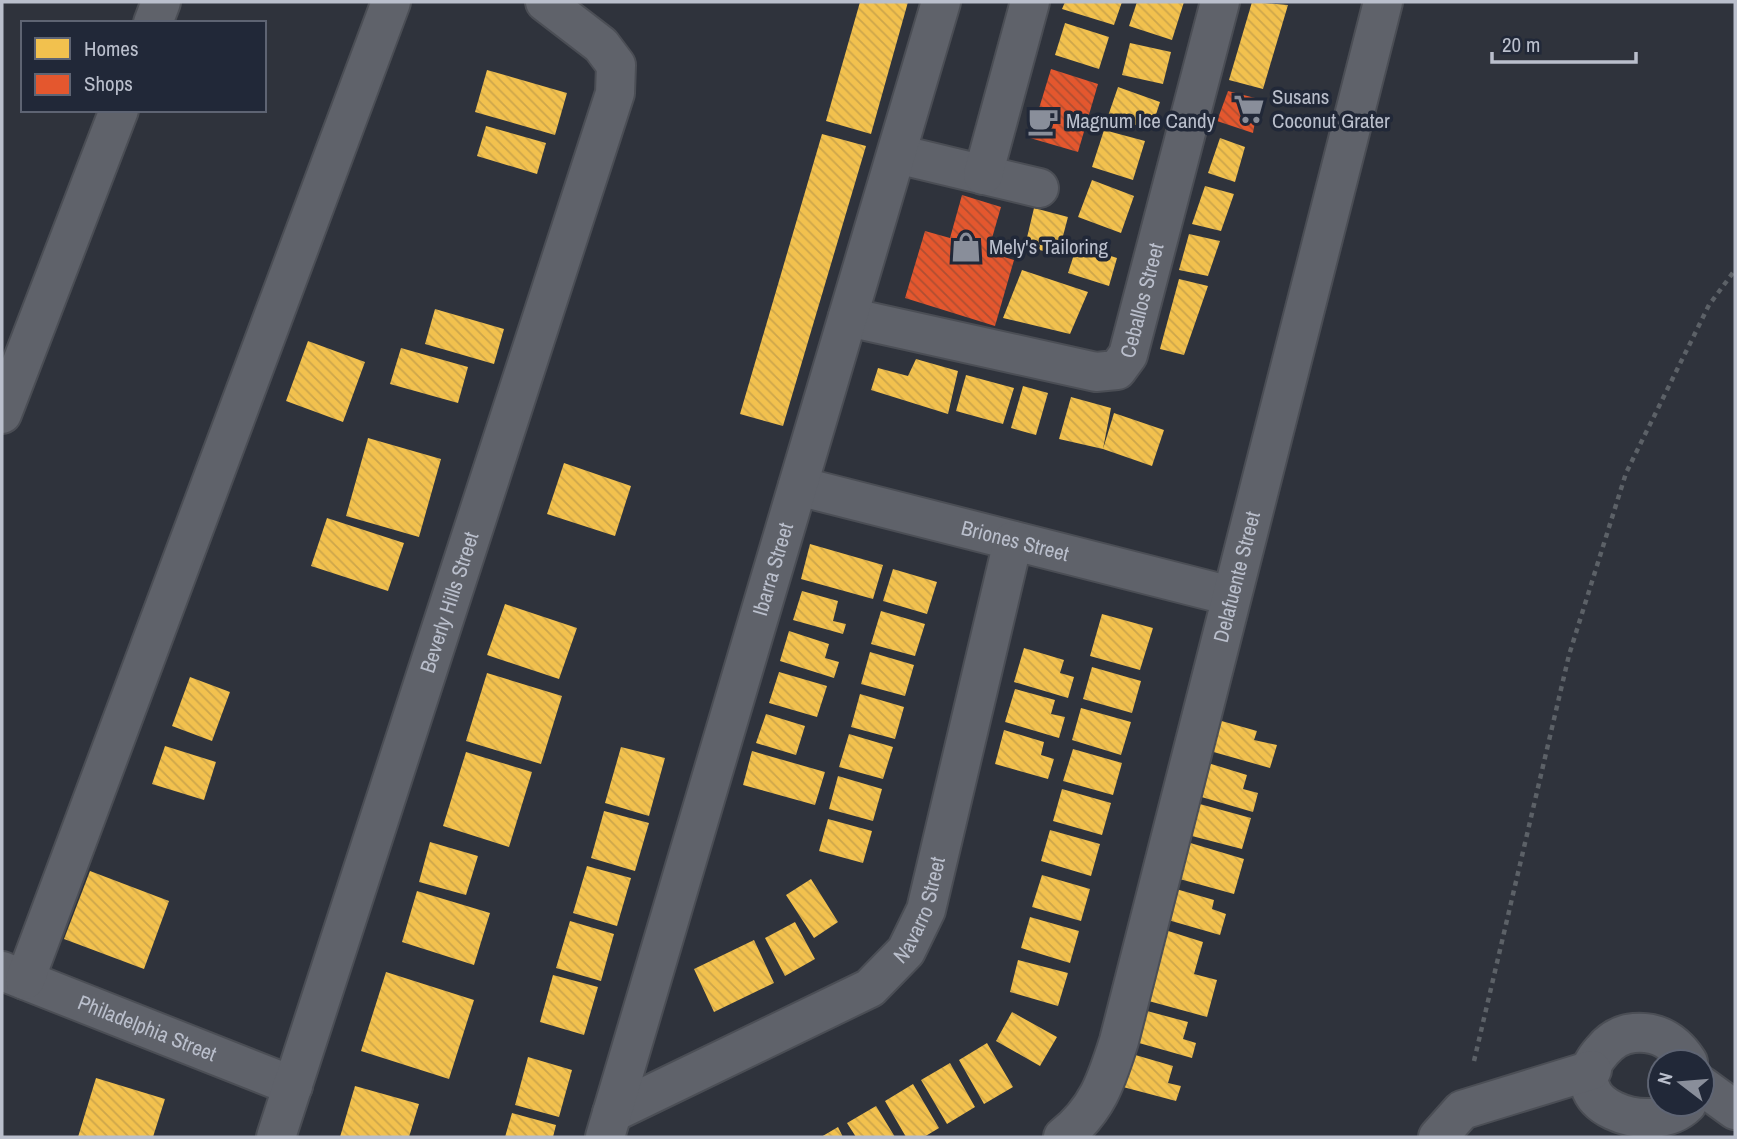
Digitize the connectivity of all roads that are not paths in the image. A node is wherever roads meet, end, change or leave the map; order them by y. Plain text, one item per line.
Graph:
1 (161, 2) edge
2 (391, 2) edge
3 (545, 2) edge
4 (941, 2) edge
5 (1030, 2) edge
6 (1220, 2) edge
7 (1383, 2) edge
8 (154, 21) edge
9 (118, 112) edge
10 (897, 153) junction
11 (983, 175) junction
12 (1039, 188) dead end
13 (848, 317) junction
14 (2, 414) edge
15 (798, 486) junction
16 (1013, 541) junction
17 (1231, 596) junction
18 (13, 975) edge
19 (1678, 1048) edge
20 (1592, 1070) junction
21 (293, 1086) junction
22 (1716, 1096) edge
23 (1735, 1110) edge
24 (1450, 1123) edge
25 (1685, 1123) edge
26 (608, 1125) edge
27 (276, 1137) edge
28 (1063, 1137) edge

1 - 8 street
2 - 18 street
3 - 21 street, Beverly Hills Street
4 - 10 street, Ibarra Street
5 - 11 street
6 - 13 street, Ceballos Street
7 - 17 street, Delafuente Street
9 - 14 street
10 - 11 street
10 - 13 street, Ibarra Street
11 - 12 street
13 - 15 street, Ibarra Street
15 - 16 street, Briones Street
15 - 26 street, Ibarra Street
16 - 17 street, Briones Street
16 - 26 street, Navarro Street
17 - 28 street, Delafuente Street
18 - 21 street, Philadelphia Street
19 - 20 street
20 - 24 street
20 - 25 street
21 - 27 street, Beverly Hills Street
22 - 23 street

